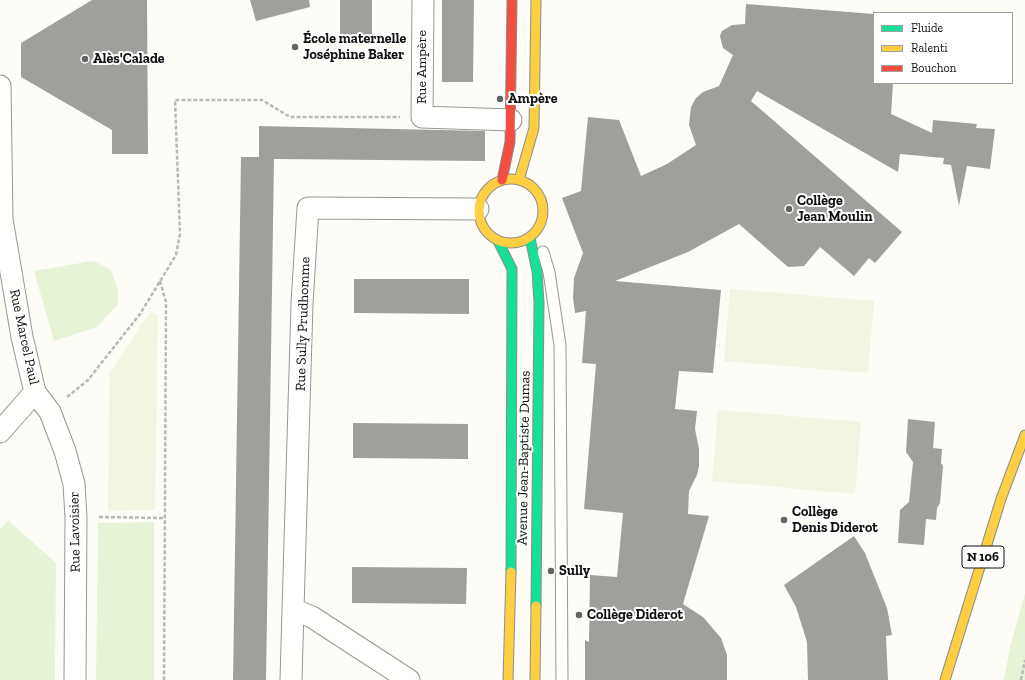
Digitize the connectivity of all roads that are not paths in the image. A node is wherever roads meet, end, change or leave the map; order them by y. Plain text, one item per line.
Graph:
1 (422, 0) edge
2 (512, 0) edge
3 (536, 0) edge
4 (0, 86) edge
5 (511, 120) junction
6 (502, 180) junction
7 (519, 180) junction
8 (478, 209) junction
9 (534, 235) junction
10 (498, 241) junction
11 (35, 392) junction
12 (0, 432) edge
13 (1025, 435) edge
14 (293, 609) junction
15 (75, 680) edge
16 (291, 680) edge
17 (409, 680) edge
18 (508, 680) edge
19 (535, 680) edge
20 (562, 680) edge
21 (946, 680) edge

1 - 5 street, Rue Ampère
2 - 5 street
3 - 7 street
4 - 11 street, Rue Marcel Paul
5 - 6 street
6 - 7 street
6 - 8 street
7 - 9 street
8 - 10 street
8 - 14 street, Rue Sully Prudhomme
9 - 10 street
9 - 19 street, Avenue Jean-Baptiste Dumas
9 - 20 lane
10 - 18 street, Avenue Jean-Baptiste Dumas
11 - 12 street, Rue Marcel Paul
11 - 15 street, Rue Lavoisier
13 - 21 street, N 106
14 - 16 street, Rue Sully Prudhomme
14 - 17 street

